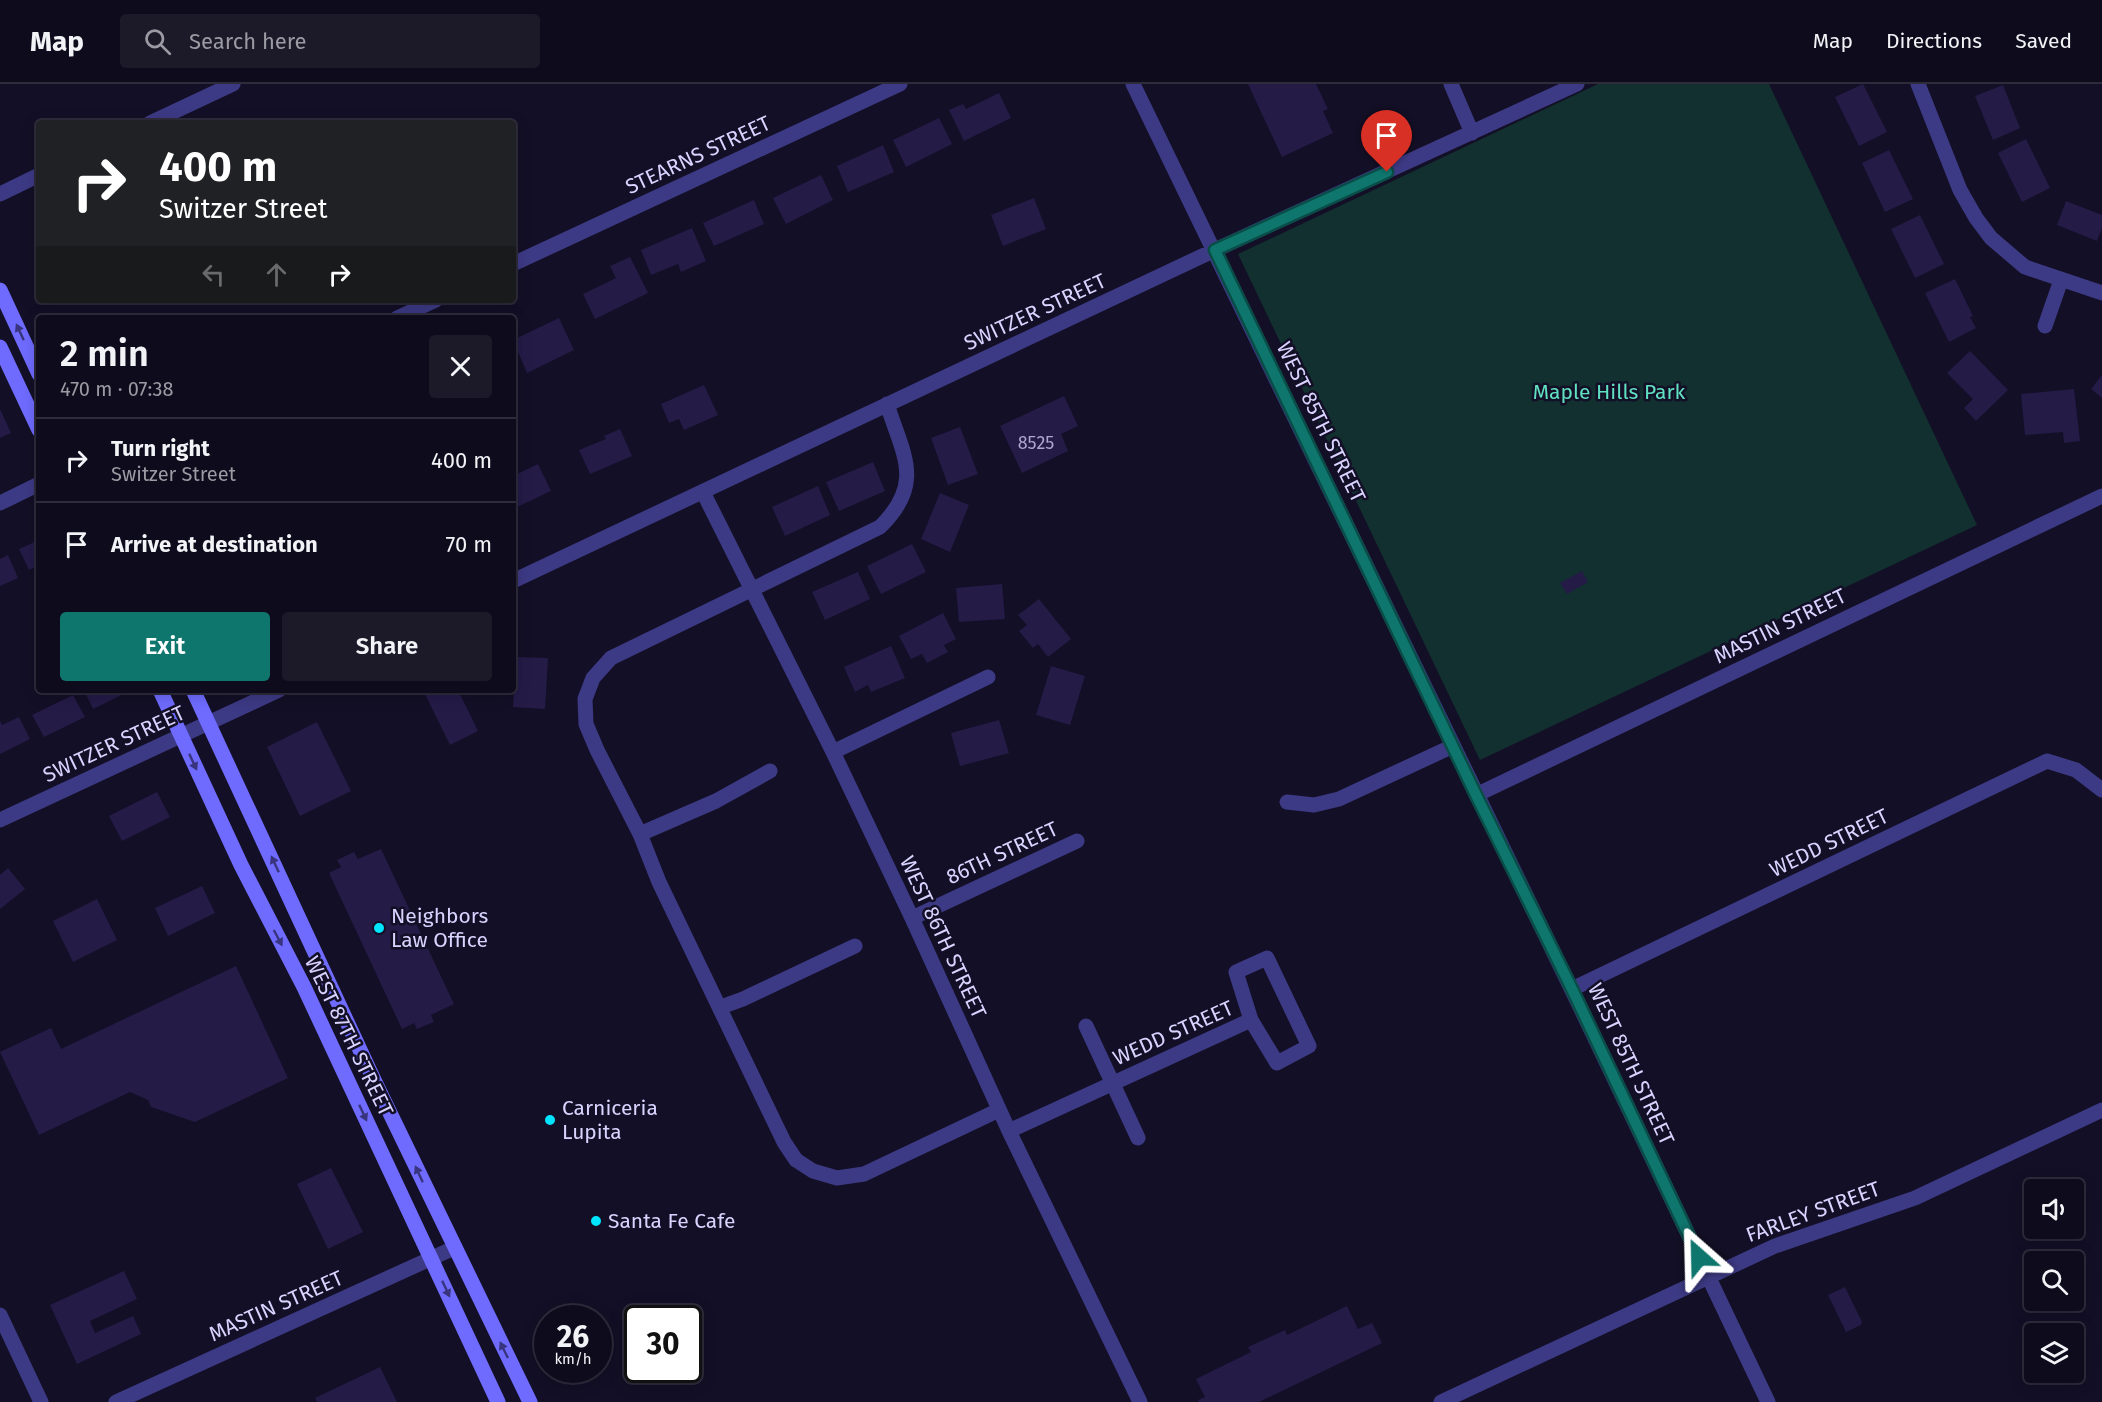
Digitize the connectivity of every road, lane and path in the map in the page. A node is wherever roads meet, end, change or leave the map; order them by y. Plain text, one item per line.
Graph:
1 (233, 84) edge
2 (900, 84) edge
3 (1134, 84) edge
4 (1451, 84) edge
5 (1577, 84) edge
6 (1918, 84) edge
7 (156, 120) edge
8 (1472, 134) junction
9 (36, 176) edge
10 (0, 194) edge
11 (1215, 250) junction
12 (516, 263) edge
13 (2061, 280) junction
14 (0, 290) edge
15 (2102, 293) edge
16 (430, 303) edge
17 (404, 315) edge
18 (2045, 326) dead end
19 (0, 347) edge
20 (36, 368) edge
21 (887, 404) junction
22 (36, 424) edge
23 (36, 485) edge
24 (703, 492) junction
25 (2102, 496) edge
26 (0, 503) edge
27 (516, 580) edge
28 (752, 588) junction
29 (988, 676) dead end
30 (161, 693) edge
31 (194, 693) edge
32 (273, 693) edge
33 (209, 723) junction
34 (180, 736) junction
35 (1453, 746) junction
36 (833, 752) junction
37 (771, 771) dead end
38 (2102, 790) edge
39 (1476, 795) junction
40 (1287, 802) dead end
41 (0, 820) edge
42 (640, 834) junction
43 (1077, 841) dead end
44 (912, 918) junction
45 (855, 946) dead end
46 (1572, 989) junction
47 (721, 1007) junction
48 (1251, 1020) junction
49 (1086, 1026) dead end
50 (1113, 1083) junction
51 (999, 1110) junction
52 (2102, 1110) edge
53 (1009, 1131) junction
54 (1138, 1138) dead end
55 (454, 1248) junction
56 (432, 1258) junction
57 (1708, 1276) junction
58 (0, 1315) edge
59 (41, 1402) edge
60 (116, 1402) edge
61 (498, 1402) edge
62 (530, 1402) edge
63 (1140, 1402) edge
64 (1441, 1402) edge
65 (1768, 1402) edge

1 - 7 street
2 - 12 street, STEARNS STREET
3 - 11 street, WEST 85TH STREET
4 - 8 street
5 - 8 street, SWITZER STREET
6 - 13 street
8 - 11 street, SWITZER STREET
9 - 10 street
11 - 21 street, SWITZER STREET
11 - 35 street, WEST 85TH STREET
13 - 15 street
13 - 18 street
20 -> 14 main road
16 - 17 street
19 - 22 main road
21 - 24 street, SWITZER STREET
21 - 28 street
23 - 26 street
24 - 27 street, SWITZER STREET
24 - 28 street, WEST 86TH STREET
25 - 39 street, MASTIN STREET
28 - 36 street, WEST 86TH STREET
28 - 42 street
29 - 36 street
30 - 34 main road, WEST 87TH STREET
31 - 33 main road, WEST 87TH STREET
32 - 33 street, SWITZER STREET
33 - 34 street, SWITZER STREET
55 -> 33 main road, WEST 87TH STREET
34 - 41 street, SWITZER STREET
34 -> 56 main road, WEST 87TH STREET
35 - 39 street, WEST 85TH STREET
35 - 40 street
36 - 44 street, WEST 86TH STREET
37 - 42 street
38 - 46 street, WEDD STREET
39 - 46 street, WEST 85TH STREET
42 - 47 street
43 - 44 street, 86TH STREET
44 - 51 street, WEST 86TH STREET
45 - 47 street
46 - 57 street, WEST 85TH STREET
47 - 51 street
48 - 48 street, WEDD STREET
48 - 50 street, WEDD STREET
49 - 50 street, WEDD STREET
50 - 53 street, WEDD STREET
50 - 54 street, WEDD STREET
51 - 53 street, WEST 86TH STREET
52 - 57 street, FARLEY STREET
53 - 63 street, WEST 86TH STREET
55 - 56 street, MASTIN STREET
62 -> 55 main road, WEST 87TH STREET
56 - 60 street, MASTIN STREET
56 -> 61 main road, WEST 87TH STREET
57 - 64 street, FARLEY STREET
57 - 65 street, WEST 85TH STREET
58 - 59 street

